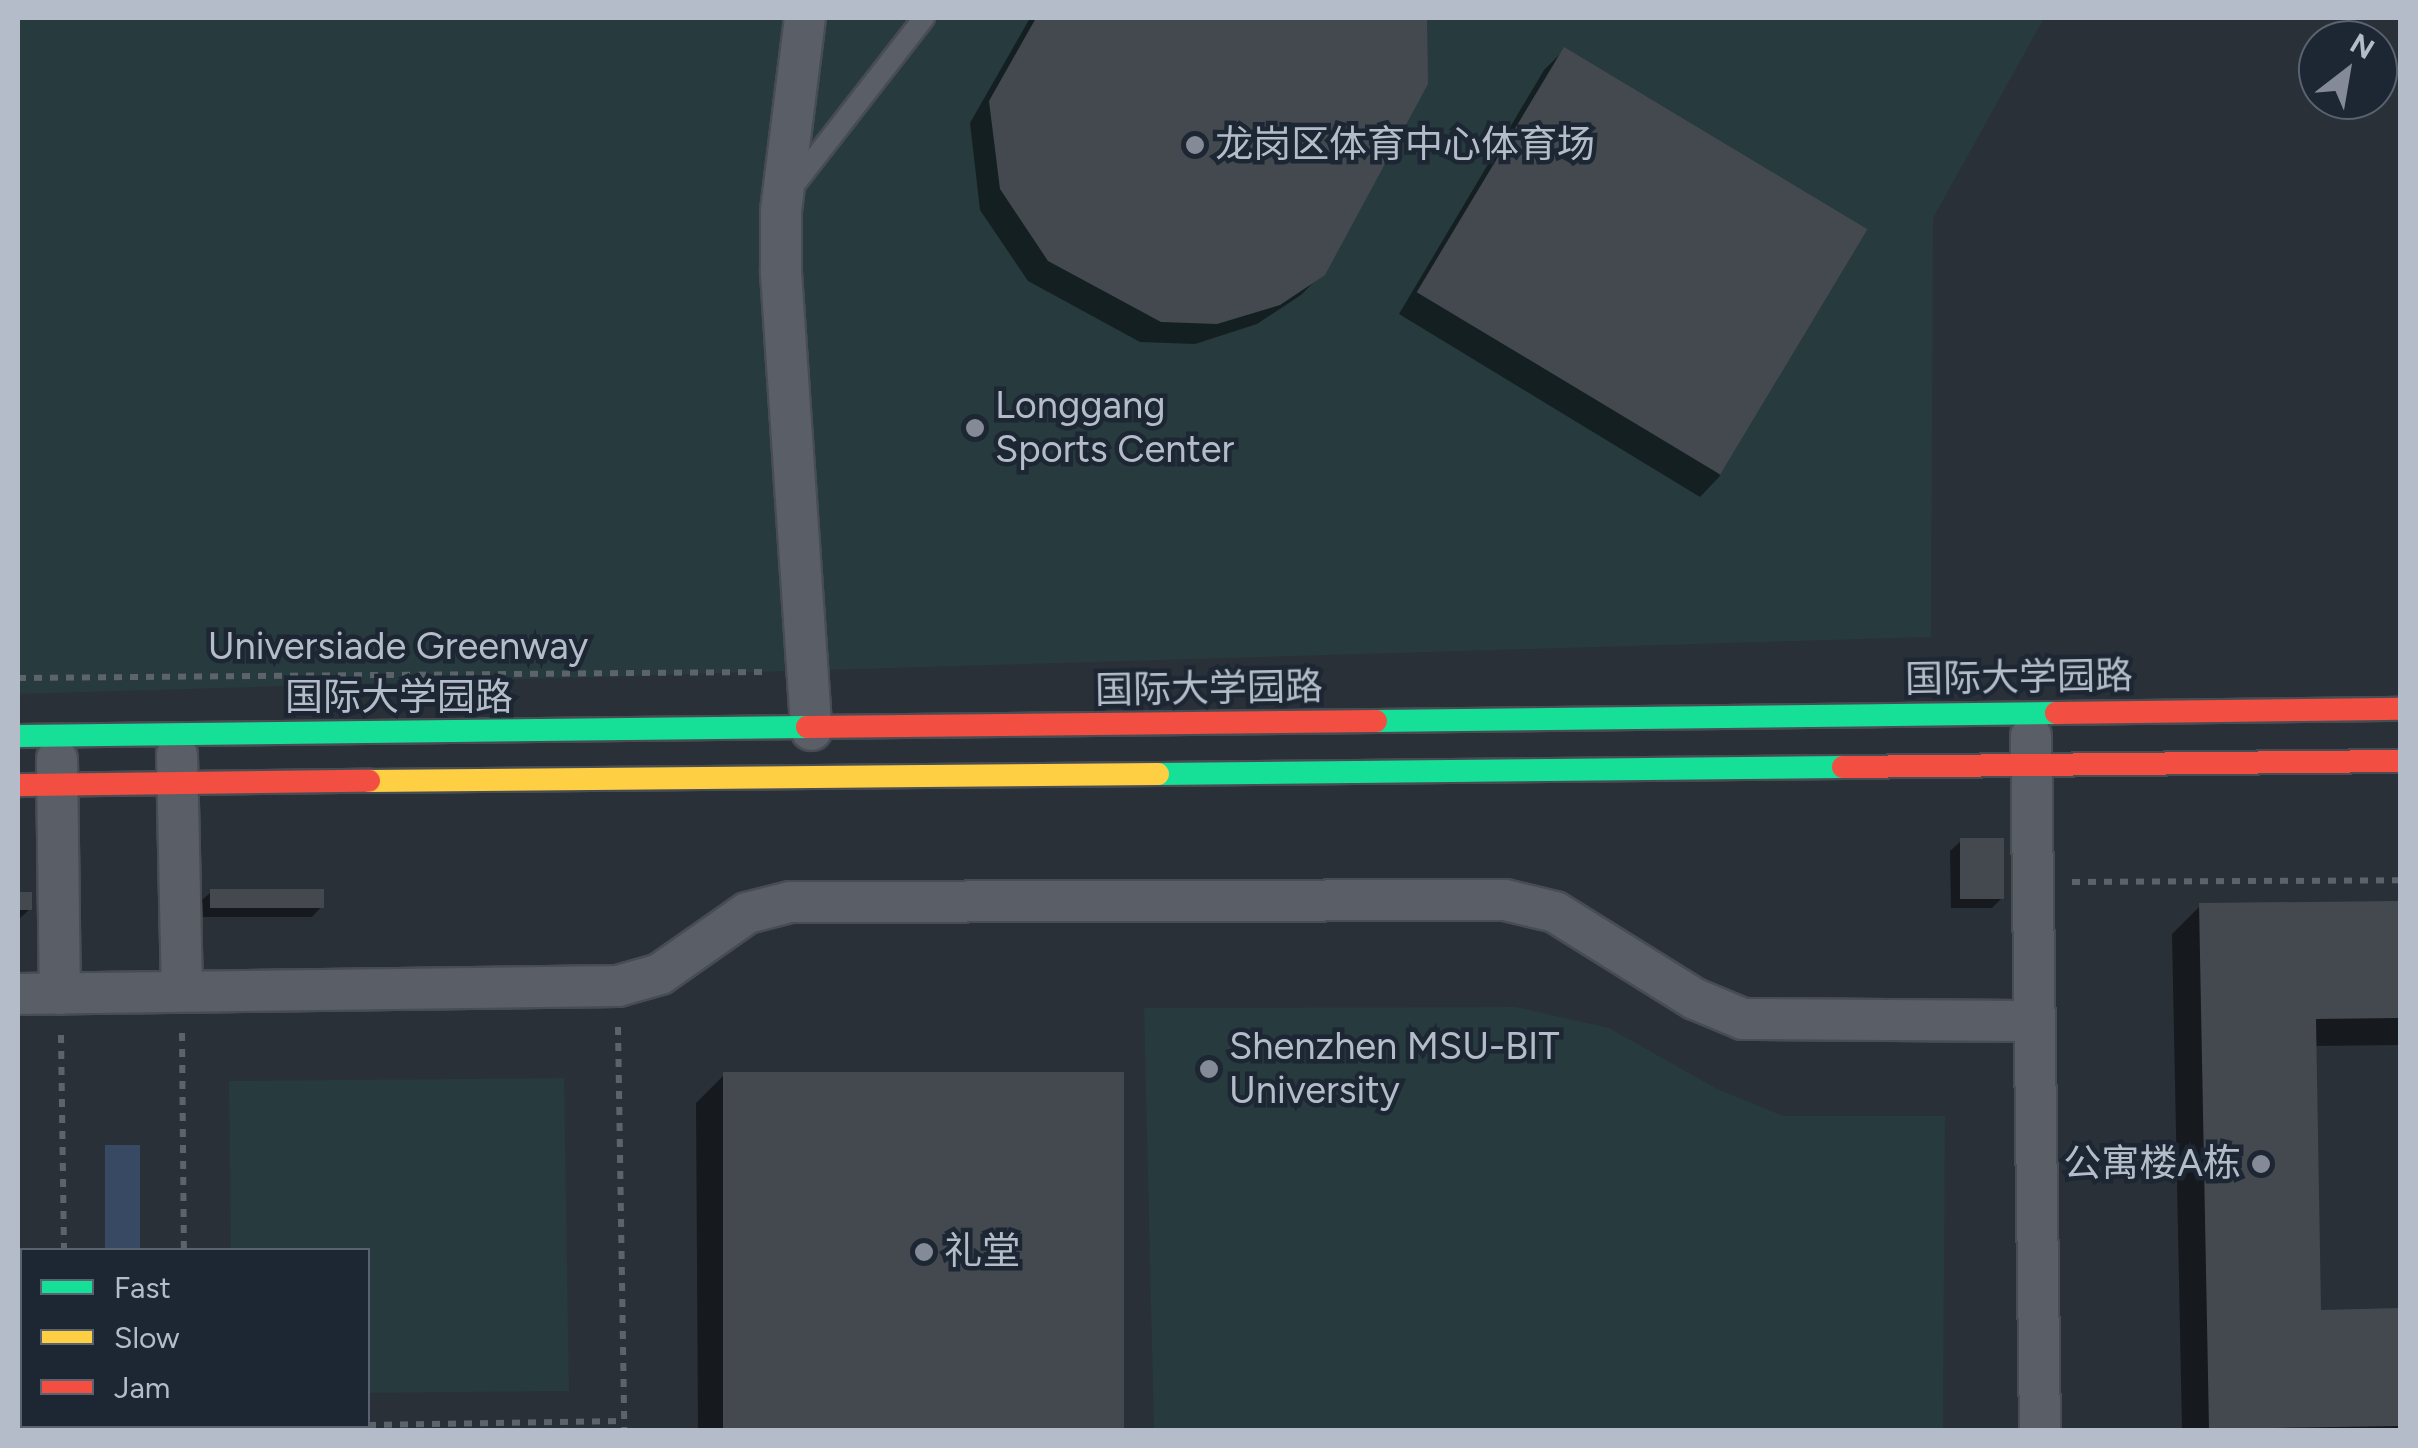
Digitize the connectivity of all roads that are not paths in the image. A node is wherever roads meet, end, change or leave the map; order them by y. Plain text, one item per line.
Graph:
1 (805, 18) edge
2 (924, 18) edge
3 (780, 212) junction
4 (2400, 709) edge
5 (2030, 712) junction
6 (810, 730) junction
7 (176, 735) junction
8 (37, 736) edge
9 (2400, 761) edge
10 (2031, 766) junction
11 (57, 784) junction
12 (177, 784) junction
13 (18, 785) edge
14 (182, 992) junction
15 (18, 994) edge
16 (60, 994) junction
17 (2032, 1021) junction
18 (2040, 1430) edge

1 - 3 street
2 - 3 lane
3 - 6 street
4 - 5 street, 国际大学园路
5 - 6 street, 国际大学园路
5 - 10 street
6 - 7 street, 国际大学园路
7 - 8 street, 国际大学园路
7 - 12 street
8 - 11 street
9 - 10 street
10 - 12 street
10 - 17 street
11 - 12 street
11 - 13 street
11 - 16 street
12 - 14 street
14 - 16 street
14 - 17 street
15 - 16 street
17 - 18 street

